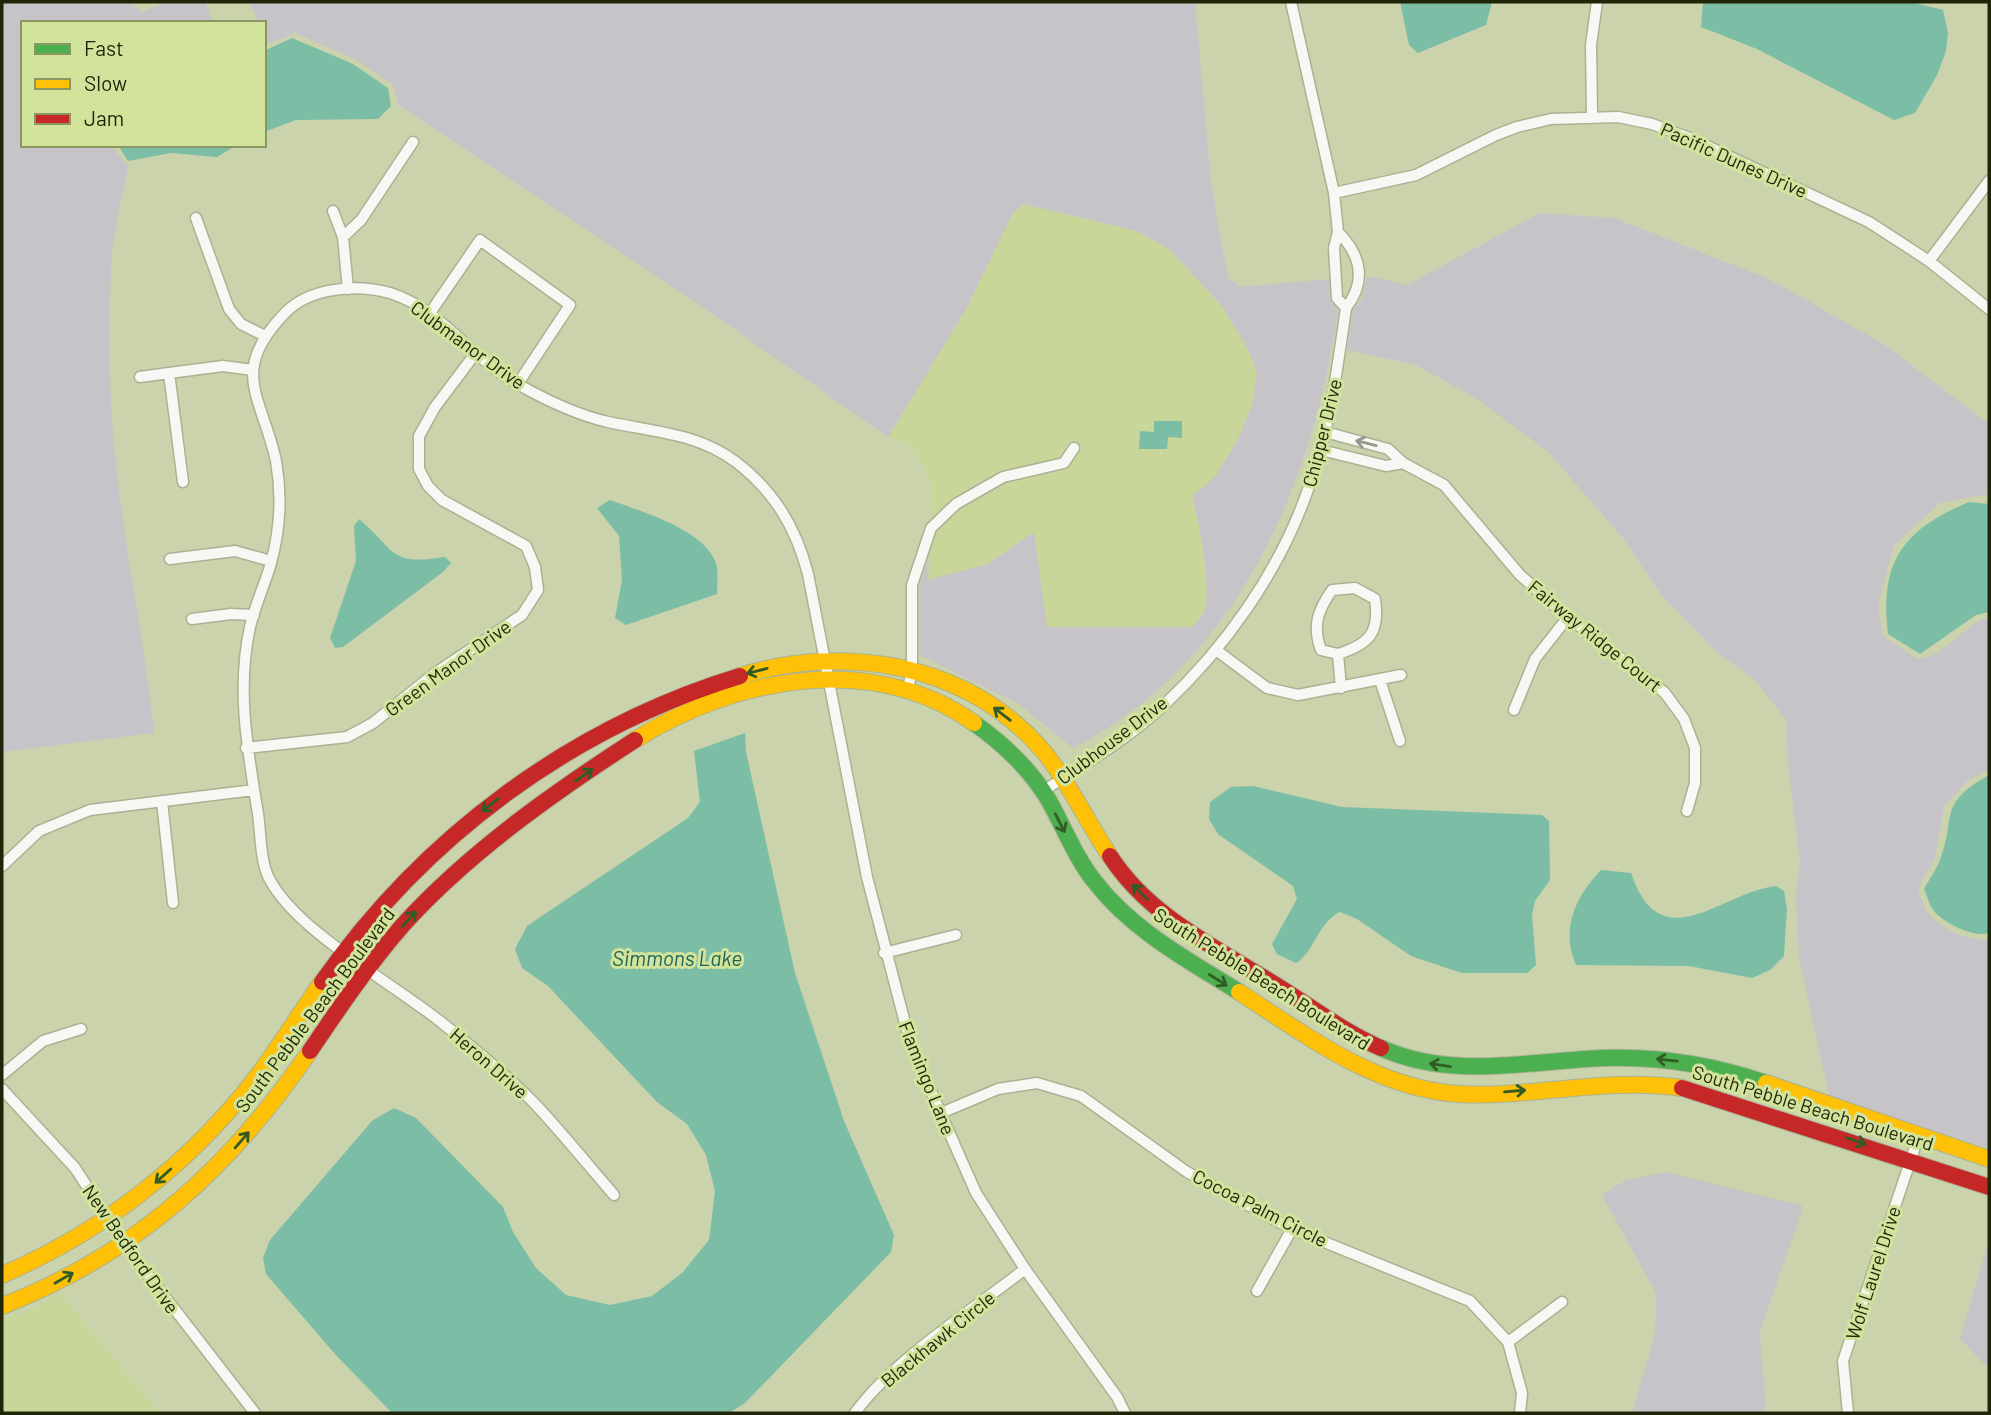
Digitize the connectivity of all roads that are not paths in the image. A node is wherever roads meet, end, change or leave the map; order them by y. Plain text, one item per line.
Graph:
1 (1292, 2) edge
2 (1597, 2) edge
3 (1592, 116) junction
4 (413, 142) dead end
5 (1989, 181) edge
6 (1334, 193) junction
7 (332, 211) dead end
8 (196, 218) dead end
9 (1338, 232) junction
10 (343, 237) junction
11 (1359, 259) junction
12 (1335, 260) junction
13 (1929, 261) junction
14 (348, 289) junction
15 (1346, 308) junction
16 (1989, 309) edge
17 (430, 313) junction
18 (265, 336) junction
19 (475, 354) junction
20 (253, 370) junction
21 (169, 373) junction
22 (140, 377) dead end
23 (517, 384) junction
24 (1325, 432) junction
25 (1074, 448) dead end
26 (1321, 450) junction
27 (1403, 463) junction
28 (183, 482) dead end
29 (1280, 553) joint
30 (170, 559) dead end
31 (271, 561) junction
32 (254, 615) junction
33 (1568, 617) junction
34 (192, 619) dead end
35 (1216, 650) junction
36 (1338, 654) junction
37 (824, 659) junction
38 (912, 668) junction
39 (1401, 675) dead end
40 (827, 677) junction
41 (1380, 680) junction
42 (1341, 688) junction
43 (908, 690) junction
44 (654, 706) junction
45 (1514, 710) dead end
46 (662, 723) junction
47 (1401, 741) dead end
48 (246, 748) junction
49 (543, 768) junction
50 (1064, 778) junction
51 (254, 790) junction
52 (1043, 790) junction
53 (558, 793) junction
54 (162, 802) junction
55 (1687, 811) dead end
56 (432, 854) junction
57 (3, 862) edge
58 (452, 875) junction
59 (173, 903) dead end
60 (956, 935) dead end
61 (344, 952) junction
62 (884, 953) junction
63 (369, 968) junction
64 (1271, 982) junction
65 (1258, 1004) junction
66 (81, 1029) dead end
67 (1551, 1062) junction
68 (2, 1075) edge
69 (1554, 1088) junction
70 (2, 1089) edge
71 (239, 1096) junction
72 (941, 1113) junction
73 (263, 1116) junction
74 (1919, 1135) junction
75 (1989, 1159) edge
76 (1911, 1160) junction
77 (1989, 1187) edge
78 (614, 1195) dead end
79 (107, 1218) junction
80 (1292, 1229) junction
81 (124, 1244) junction
82 (1026, 1269) junction
83 (2, 1275) edge
84 (1257, 1291) dead end
85 (1562, 1302) dead end
86 (2, 1306) edge
87 (1508, 1342) junction
88 (256, 1413) edge
89 (855, 1413) edge
90 (1125, 1413) edge
91 (1520, 1413) edge
92 (1847, 1413) edge

1 - 6 street, Chipper Drive
2 - 3 street
3 - 6 street, Pacific Dunes Drive
3 - 13 street, Pacific Dunes Drive
4 - 10 street
5 - 13 street
6 - 9 street, Chipper Drive
7 - 10 street
8 - 18 street
9 - 11 street
9 - 12 street, Chipper Drive
10 - 14 street
11 - 12 street
11 - 15 street, Chipper Drive
12 - 15 street, Chipper Drive
13 - 16 street, Pacific Dunes Drive
14 - 17 street, Clubmanor Drive
14 - 18 street, Clubmanor Drive
15 - 24 street, Chipper Drive
17 - 19 street, Clubmanor Drive
17 - 23 street
18 - 20 street, Clubmanor Drive
19 - 23 street, Clubmanor Drive
19 - 48 street, Green Manor Drive
20 - 21 street
20 - 31 street, Clubmanor Drive
21 - 22 street
21 - 28 street
23 - 37 street, Clubmanor Drive
24 - 26 street, Chipper Drive
27 -> 24 street, Fairway Ridge Court
25 - 38 street
26 - 27 street, Fairway Ridge Court
26 - 29 street, Chipper Drive
27 - 33 street, Fairway Ridge Court
29 - 35 street, Clubhouse Drive
30 - 31 street
31 - 32 street, Clubmanor Drive
32 - 34 street
32 - 48 street, Clubmanor Drive
33 - 45 street
33 - 55 street, Fairway Ridge Court
35 - 42 street
35 - 50 street, Clubhouse Drive
36 - 36 street
36 - 42 street
37 - 38 street, South Pebble Beach Boulevard
37 - 40 street, Flamingo Lane
37 -> 44 street, South Pebble Beach Boulevard
38 - 43 street
50 -> 38 street, South Pebble Beach Boulevard
39 - 41 street
40 - 43 street, South Pebble Beach Boulevard
40 - 46 street, South Pebble Beach Boulevard
40 - 62 street, Flamingo Lane
41 - 42 street
41 - 47 street
43 - 52 street, South Pebble Beach Boulevard
44 - 46 street
44 - 49 street, South Pebble Beach Boulevard
53 -> 46 street, South Pebble Beach Boulevard
48 - 51 street, Clubmanor Drive
49 - 53 street
49 -> 56 street, South Pebble Beach Boulevard
50 - 52 street, Clubhouse Drive
64 -> 50 street, South Pebble Beach Boulevard
51 - 54 street
51 - 61 street, Clubmanor Drive
52 -> 65 street, South Pebble Beach Boulevard
53 - 58 street, South Pebble Beach Boulevard
54 - 57 street
54 - 59 street
56 - 58 street
56 - 61 street, South Pebble Beach Boulevard
63 -> 58 street, South Pebble Beach Boulevard
60 - 62 street
61 - 63 street, Heron Drive
61 - 71 street, South Pebble Beach Boulevard
62 - 72 street, Flamingo Lane
63 - 73 street, South Pebble Beach Boulevard
63 - 78 street, Heron Drive
64 - 65 street
67 -> 64 street, South Pebble Beach Boulevard
65 -> 69 street, South Pebble Beach Boulevard
66 - 68 street
67 - 69 street
74 -> 67 street, South Pebble Beach Boulevard
69 -> 76 street, South Pebble Beach Boulevard
70 - 79 street, New Bedford Drive
71 - 73 street
71 -> 79 street, South Pebble Beach Boulevard
72 - 80 street, Cocoa Palm Circle
72 - 82 street, Flamingo Lane
81 -> 73 street, South Pebble Beach Boulevard
74 - 75 street, South Pebble Beach Boulevard
74 - 76 street, Wolf Laurel Drive
76 - 77 street, South Pebble Beach Boulevard
76 - 92 street, Wolf Laurel Drive
79 - 81 street, New Bedford Drive
79 - 83 street, South Pebble Beach Boulevard
80 - 84 street
80 - 87 street, Cocoa Palm Circle
86 -> 81 street, South Pebble Beach Boulevard
81 - 88 street, New Bedford Drive
82 - 89 street, Blackhawk Circle
82 - 90 street, Flamingo Lane
85 - 87 street
87 - 91 street, Cocoa Palm Circle

